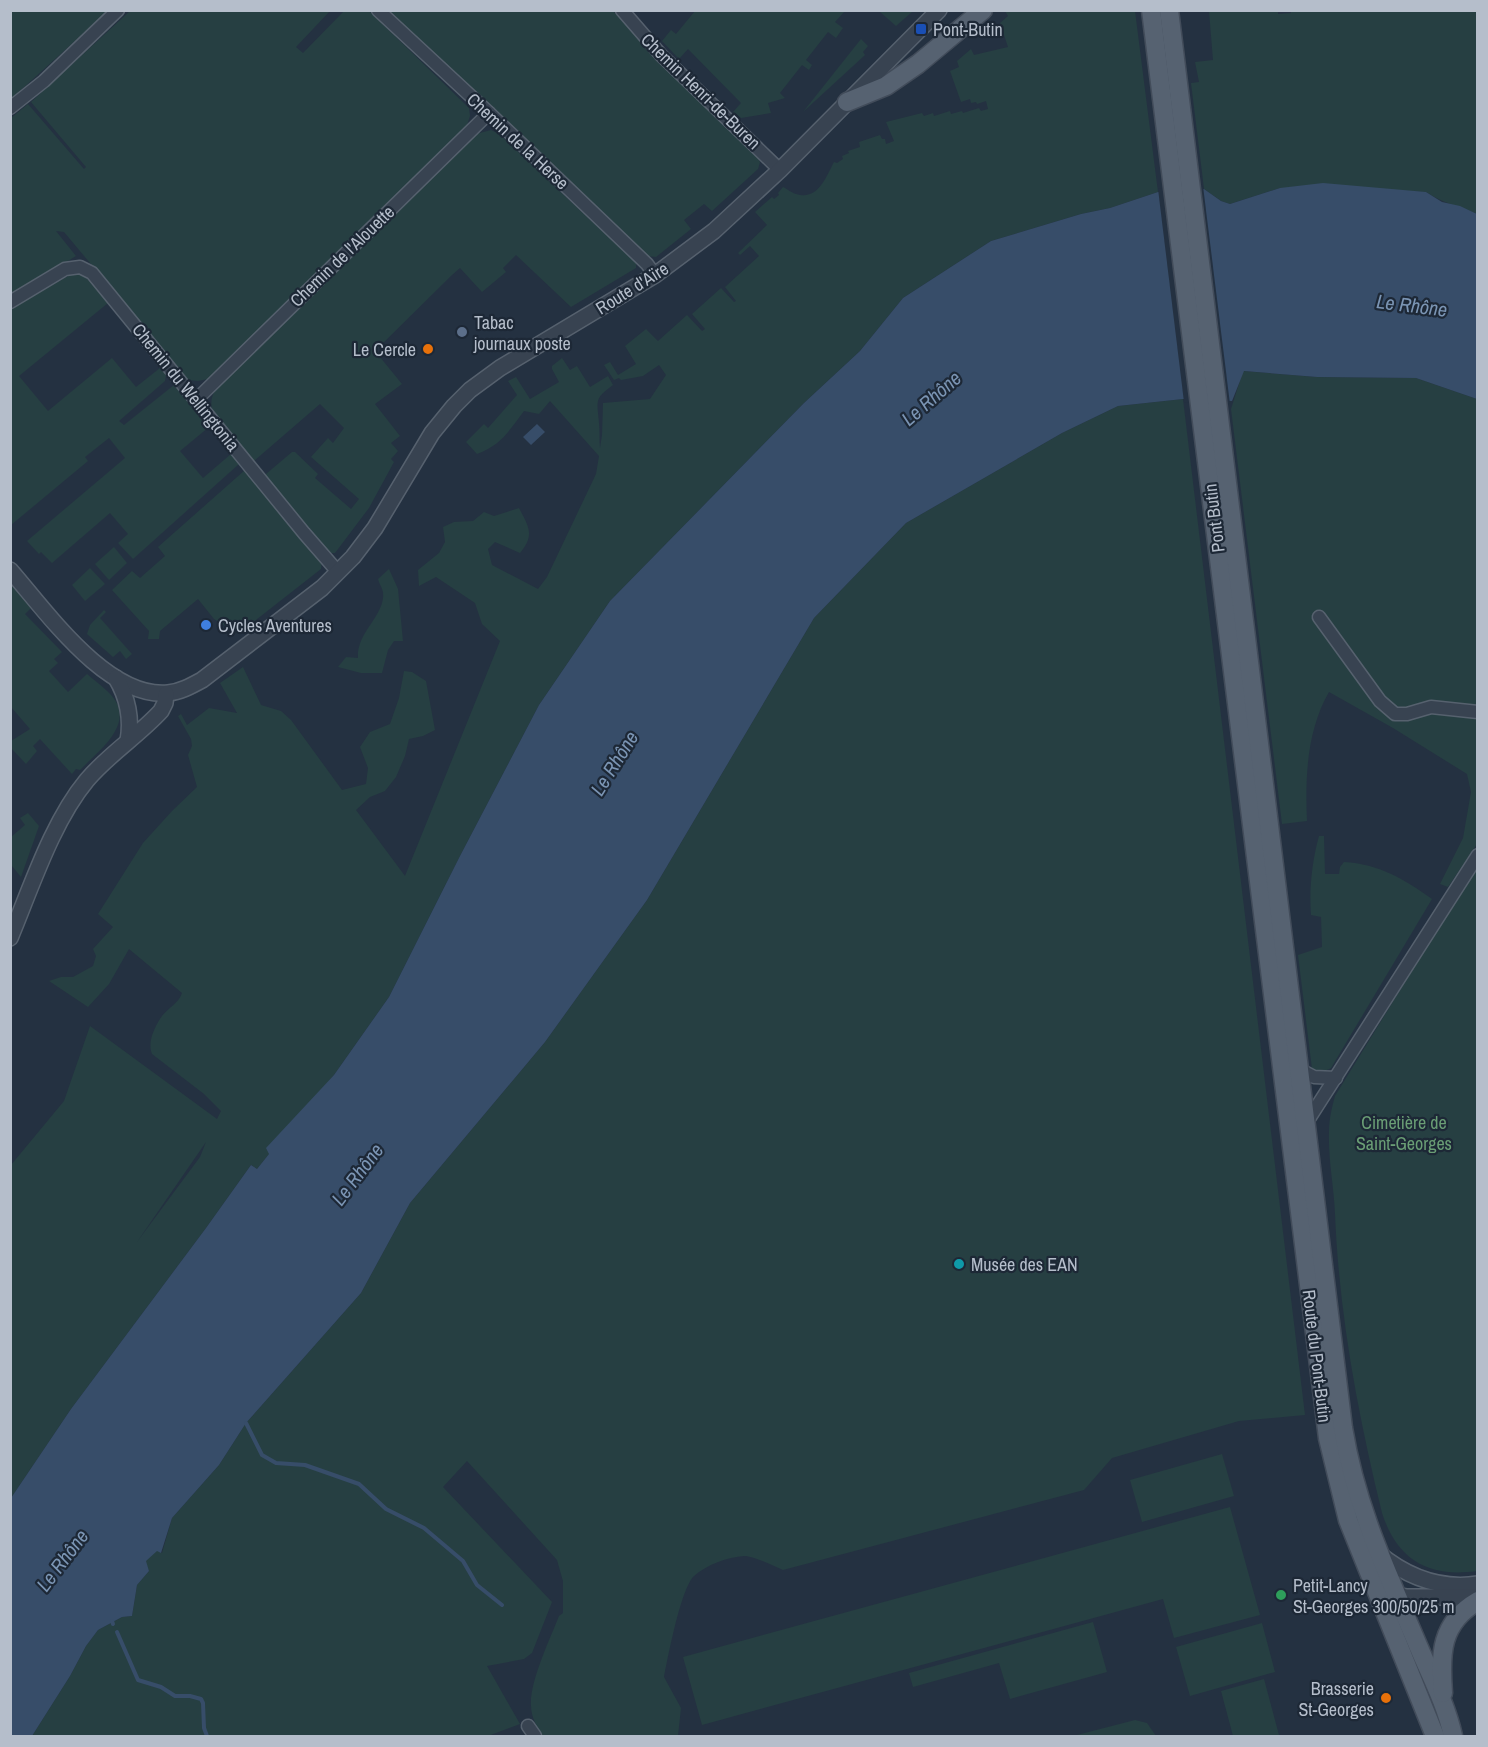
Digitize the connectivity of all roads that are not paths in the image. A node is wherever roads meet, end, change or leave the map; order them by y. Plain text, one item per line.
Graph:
1 (118, 10) edge
2 (378, 10) edge
3 (621, 10) edge
4 (939, 10) edge
5 (983, 10) edge
6 (1151, 10) edge
7 (1169, 10) edge
8 (1169, 79) junction
9 (847, 102) junction
10 (10, 108) edge
11 (489, 113) junction
12 (780, 170) junction
13 (655, 275) junction
14 (10, 302) edge
15 (196, 400) junction
16 (10, 570) edge
17 (338, 572) junction
18 (1319, 616) dead end
19 (116, 678) junction
20 (166, 694) junction
21 (1478, 712) edge
22 (128, 741) junction
23 (1478, 855) edge
24 (10, 938) edge
25 (1276, 957) junction
26 (1299, 1069) junction
27 (1336, 1078) junction
28 (1305, 1125) junction
29 (1378, 1553) junction
30 (1478, 1584) edge
31 (1376, 1591) junction
32 (1397, 1596) junction
33 (1478, 1599) edge
34 (1444, 1706) junction
35 (1431, 1731) edge
36 (1453, 1737) edge

1 - 10 street
2 - 11 street, Chemin de la Herse
3 - 12 street, Chemin Henri-de-Buren
4 - 9 street, Route d'Aïre
5 - 9 main road
6 - 8 main road
7 - 8 main road
8 - 25 main road, Pont Butin
9 - 12 street, Route d'Aïre
11 - 13 street, Chemin de la Herse
11 - 15 street, Chemin de l'Alouette
12 - 13 street, Route d'Aïre
13 - 17 street, Route d'Aïre
14 - 15 street, Chemin du Wellingtonia
15 - 17 street, Chemin du Wellingtonia
16 - 19 street
17 - 20 street, Route d'Aïre
18 - 21 street
19 - 20 street
19 - 22 street
20 - 22 street
22 - 24 street
23 - 27 street
25 - 26 main road, Route du Pont-Butin
25 - 31 main road, Route du Pont-Butin
26 - 27 street
26 - 28 main road, Route du Pont-Butin
27 - 28 street
28 - 29 main road, Route du Pont-Butin
29 - 30 street
29 - 32 main road, Route du Pont-Butin
31 - 32 street
31 - 35 main road, Route du Pont-Butin
32 - 33 street
32 - 34 main road, Route du Pont-Butin
33 - 34 main road
34 - 36 main road, Route du Pont-Butin

